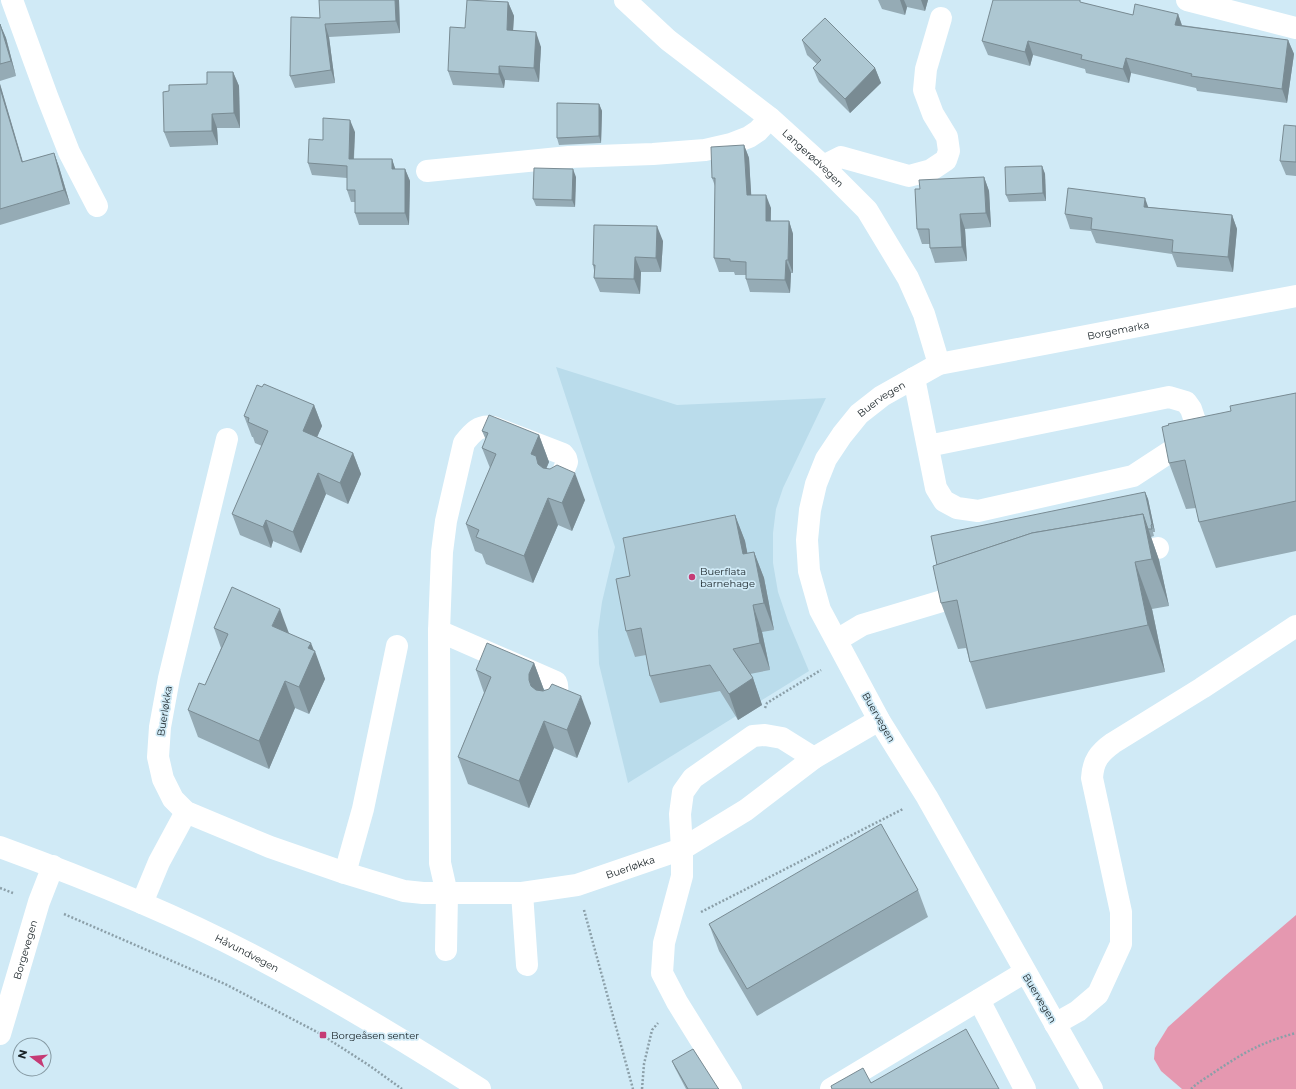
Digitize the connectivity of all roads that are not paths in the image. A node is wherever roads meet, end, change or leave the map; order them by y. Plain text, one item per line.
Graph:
1 (12, 0) edge
2 (625, 0) edge
3 (1187, 0) edge
4 (941, 18) dead end
5 (1296, 28) edge
6 (770, 118) junction
7 (824, 166) junction
8 (427, 171) dead end
9 (97, 206) dead end
10 (1296, 296) edge
11 (939, 364) junction
12 (914, 378) junction
13 (227, 439) dead end
14 (928, 446) junction
15 (558, 484) edge
16 (1158, 548) dead end
17 (1106, 557) edge
18 (989, 586) edge
19 (1296, 626) edge
20 (439, 632) junction
21 (837, 640) junction
22 (397, 646) dead end
23 (551, 706) edge
24 (879, 720) junction
25 (814, 758) junction
26 (186, 812) junction
27 (0, 847) edge
28 (682, 849) junction
29 (53, 866) junction
30 (345, 873) junction
31 (522, 893) junction
32 (446, 894) junction
33 (142, 903) junction
34 (446, 950) dead end
35 (527, 965) dead end
36 (1025, 972) junction
37 (979, 1000) junction
38 (1056, 1024) junction
39 (0, 1034) edge
40 (480, 1089) edge
41 (731, 1089) edge
42 (831, 1089) edge
43 (1026, 1089) edge
44 (1092, 1089) edge

1 - 9 street
2 - 6 street, Langerødvegen
3 - 5 street
4 - 7 street
6 - 7 street, Langerødvegen
6 - 8 street
7 - 11 street, Langerødvegen
10 - 11 street, Borgemarka
11 - 12 street, Buervegen
12 - 14 street
12 - 21 street, Buervegen
13 - 26 street, Buerløkka
14 - 14 street
15 - 20 street
16 - 17 street
18 - 21 street
19 - 38 street
20 - 23 street
20 - 32 street
21 - 24 street, Buervegen
22 - 30 street
24 - 25 street, Buerløkka
24 - 36 street, Buervegen
25 - 28 street, Buerløkka
25 - 28 street
26 - 30 street, Buerløkka
26 - 33 street
27 - 29 street, Håvundvegen
28 - 31 street, Buerløkka
28 - 41 street
29 - 33 street, Håvundvegen
29 - 39 street, Borgevegen
30 - 32 street, Buerløkka
31 - 32 street, Buerløkka
31 - 35 street
32 - 34 street
33 - 40 street, Håvundvegen
36 - 37 street
36 - 38 street, Buervegen
37 - 42 street
37 - 43 street
38 - 44 street, Buervegen

